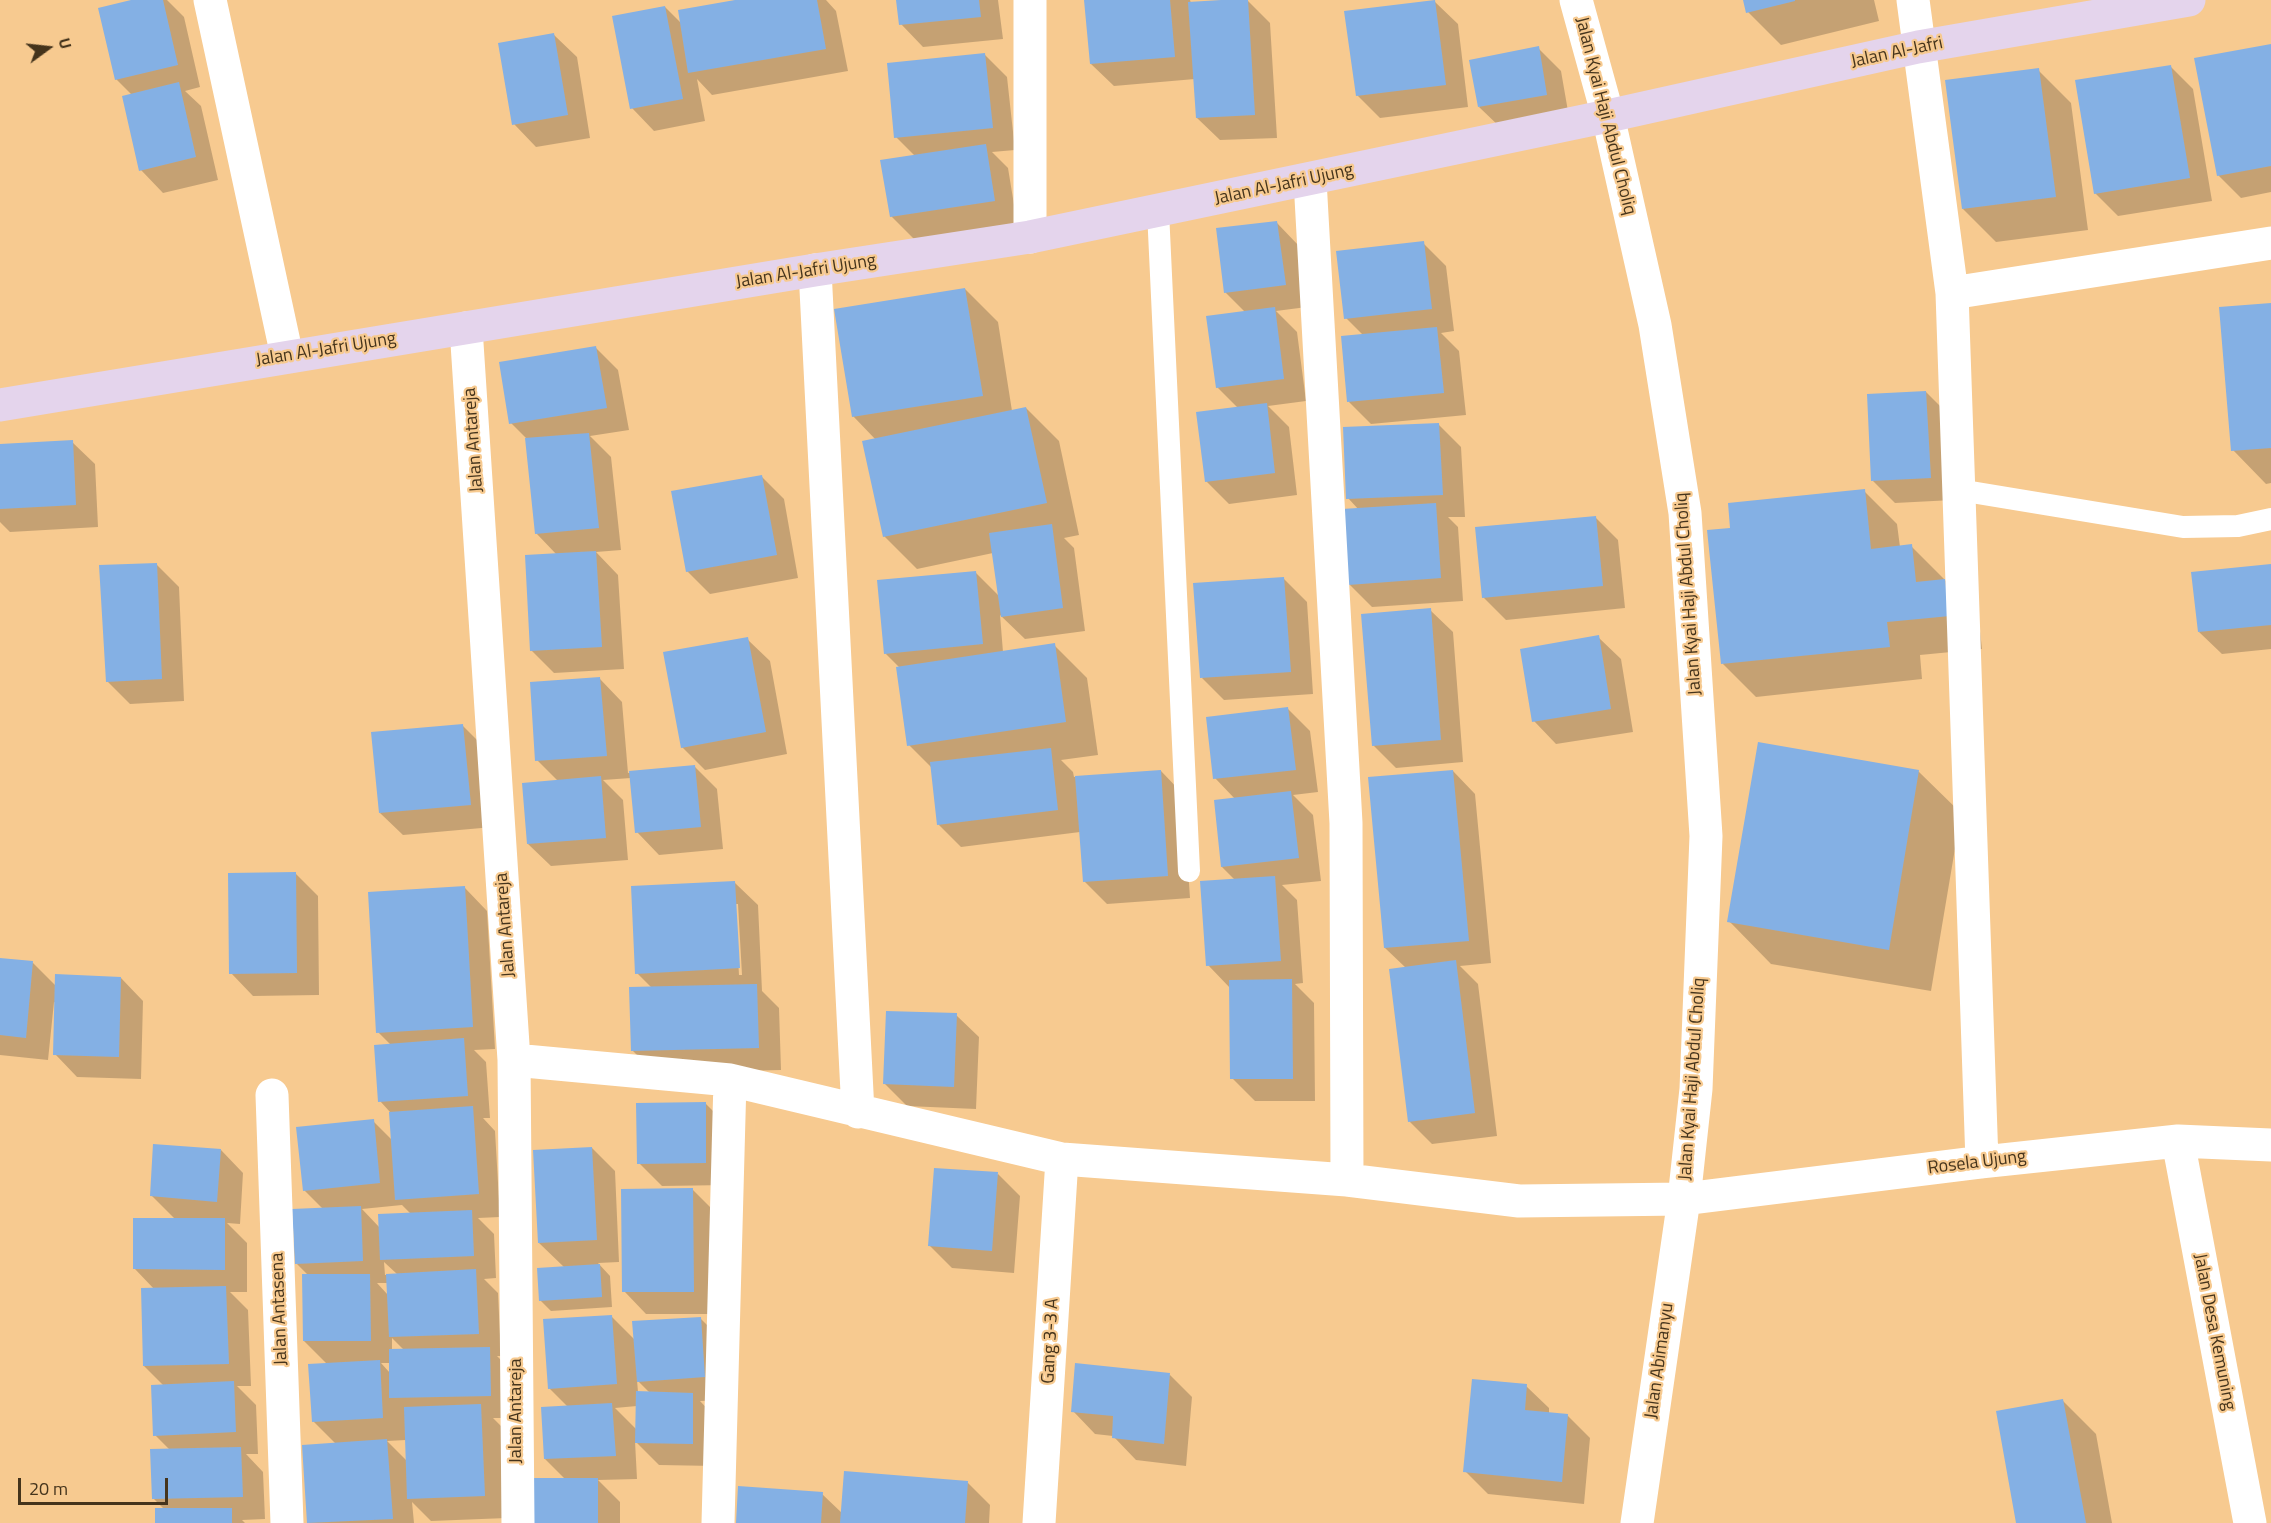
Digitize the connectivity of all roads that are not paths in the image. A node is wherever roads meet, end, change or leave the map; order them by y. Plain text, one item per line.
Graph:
1 (210, 0) edge
2 (1030, 0) edge
3 (1576, 0) edge
4 (1913, 0) edge
5 (2189, 0) edge
6 (1918, 47) junction
7 (1608, 116) junction
8 (1310, 180) junction
9 (1158, 211) junction
10 (1030, 237) junction
11 (2271, 243) edge
12 (815, 270) junction
13 (1952, 293) junction
14 (466, 328) junction
15 (287, 356) junction
16 (0, 405) edge
17 (1959, 490) junction
18 (2271, 519) edge
19 (1189, 871) dead end
20 (514, 1060) junction
21 (730, 1080) junction
22 (272, 1095) dead end
23 (858, 1112) junction
24 (2178, 1141) junction
25 (2271, 1145) edge
26 (1062, 1159) junction
27 (1982, 1162) junction
28 (1347, 1180) junction
29 (1684, 1199) junction
30 (287, 1523) edge
31 (518, 1523) edge
32 (718, 1523) edge
33 (1039, 1523) edge
34 (1637, 1523) edge
35 (2250, 1523) edge

1 - 15 street
2 - 10 street
3 - 7 street, Jalan Kyai Haji Abdul Choliq
4 - 6 street
5 - 6 street, Jalan Al-Jafri
6 - 7 street, Jalan Al-Jafri
6 - 13 street
7 - 8 street, Jalan Al-Jafri Ujung
7 - 29 street, Jalan Kyai Haji Abdul Choliq
8 - 9 street, Jalan Al-Jafri Ujung
8 - 28 street
9 - 10 street, Jalan Al-Jafri Ujung
9 - 19 lane
10 - 12 street, Jalan Al-Jafri Ujung
11 - 13 street
12 - 14 street, Jalan Al-Jafri Ujung
12 - 23 street
13 - 17 street
14 - 15 street, Jalan Al-Jafri Ujung
14 - 20 street, Jalan Antareja
15 - 16 street, Jalan Al-Jafri Ujung
17 - 18 lane
17 - 27 street
20 - 21 street, Rosela Ujung
20 - 31 street, Jalan Antareja
21 - 23 street, Rosela Ujung
21 - 32 street
22 - 30 street, Jalan Antasena
23 - 26 street, Rosela Ujung
24 - 25 street, Rosela Ujung
24 - 27 street, Rosela Ujung
24 - 35 street, Jalan Desa Kemuning
26 - 28 street, Rosela Ujung
26 - 33 street, Gang 3-3 A
27 - 29 street, Rosela Ujung
28 - 29 street, Rosela Ujung
29 - 34 street, Jalan Abimanyu

